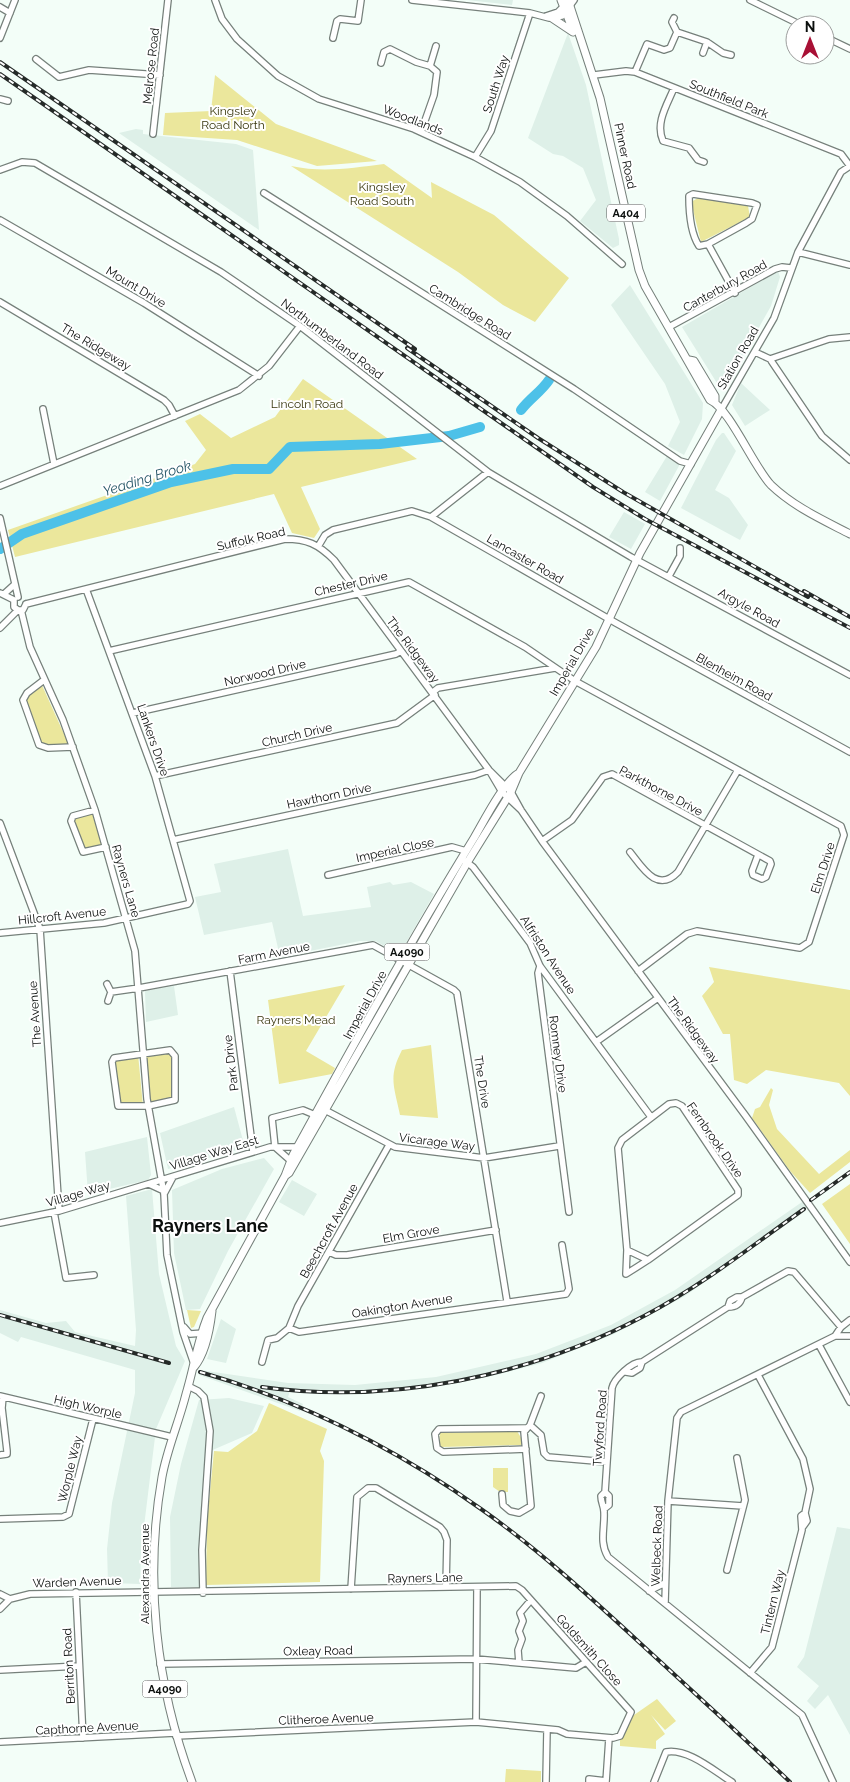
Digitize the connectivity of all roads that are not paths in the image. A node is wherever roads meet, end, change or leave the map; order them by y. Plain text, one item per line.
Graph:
1 (15, 0) edge
2 (168, 0) edge
3 (215, 0) edge
4 (361, 0) edge
5 (412, 0) edge
6 (750, 0) edge
7 (567, 3) edge
8 (0, 7) edge
9 (530, 13) junction
10 (10, 14) junction
11 (549, 17) junction
12 (785, 17) edge
13 (674, 18) dead end
14 (677, 32) junction
15 (578, 33) junction
16 (0, 38) edge
17 (333, 38) dead end
18 (707, 42) junction
19 (835, 42) edge
20 (436, 46) dead end
21 (850, 49) edge
22 (703, 53) dead end
23 (731, 55) dead end
24 (36, 60) dead end
25 (381, 63) dead end
26 (430, 66) junction
27 (635, 72) junction
28 (160, 75) junction
29 (594, 75) junction
30 (674, 88) junction
31 (0, 99) edge
32 (8, 101) dead end
33 (421, 132) junction
34 (153, 134) dead end
35 (475, 157) junction
36 (704, 162) dead end
37 (850, 166) edge
38 (0, 170) edge
39 (264, 193) dead end
40 (0, 220) edge
41 (708, 244) junction
42 (798, 252) junction
43 (622, 264) dead end
44 (850, 265) edge
45 (791, 268) junction
46 (736, 292) junction
47 (0, 302) edge
48 (300, 326) junction
49 (669, 327) junction
50 (850, 336) edge
51 (755, 352) junction
52 (770, 359) junction
53 (259, 376) junction
54 (43, 408) dead end
55 (720, 410) junction
56 (175, 416) junction
57 (850, 460) edge
58 (54, 464) junction
59 (691, 464) junction
60 (488, 472) junction
61 (0, 486) edge
62 (431, 517) junction
63 (0, 518) edge
64 (850, 534) edge
65 (318, 545) junction
66 (680, 548) dead end
67 (635, 557) junction
68 (668, 576) junction
69 (16, 584) junction
70 (86, 589) junction
71 (358, 593) junction
72 (2, 594) edge
73 (16, 599) junction
74 (26, 604) junction
75 (19, 610) junction
76 (12, 617) junction
77 (609, 619) junction
78 (23, 621) junction
79 (0, 628) edge
80 (109, 651) junction
81 (401, 651) junction
82 (555, 668) junction
83 (850, 675) edge
84 (44, 680) junction
85 (575, 681) junction
86 (434, 693) junction
87 (134, 713) junction
88 (73, 747) junction
89 (850, 752) edge
90 (489, 770) junction
91 (738, 770) junction
92 (155, 776) junction
93 (507, 792) junction
94 (94, 810) junction
95 (0, 823) edge
96 (705, 826) junction
97 (173, 840) junction
98 (542, 841) junction
99 (106, 847) junction
100 (466, 851) junction
101 (630, 852) dead end
102 (758, 855) dead end
103 (464, 861) junction
104 (328, 875) dead end
105 (190, 901) joint
106 (126, 917) junction
107 (40, 929) junction
108 (0, 933) edge
109 (406, 963) junction
110 (540, 966) junction
111 (230, 971) junction
112 (638, 971) junction
113 (107, 984) dead end
114 (139, 988) junction
115 (111, 992) junction
116 (658, 998) junction
117 (108, 1001) dead end
118 (596, 1042) junction
119 (143, 1054) junction
120 (148, 1106) junction
121 (323, 1109) junction
122 (315, 1115) junction
123 (651, 1117) junction
124 (389, 1145) junction
125 (559, 1146) junction
126 (275, 1147) junction
127 (297, 1147) junction
128 (253, 1152) junction
129 (484, 1158) junction
130 (292, 1163) junction
131 (160, 1170) junction
132 (170, 1177) junction
133 (160, 1179) junction
134 (148, 1184) junction
135 (163, 1192) junction
136 (56, 1212) junction
137 (569, 1212) dead end
138 (0, 1223) edge
139 (496, 1230) junction
140 (562, 1245) dead end
141 (626, 1250) junction
142 (329, 1252) junction
143 (648, 1260) junction
144 (850, 1262) edge
145 (94, 1275) dead end
146 (508, 1301) junction
147 (212, 1309) junction
148 (850, 1320) edge
149 (182, 1326) junction
150 (289, 1328) junction
151 (841, 1328) junction
152 (208, 1330) junction
153 (200, 1334) junction
154 (835, 1336) junction
155 (850, 1336) edge
156 (819, 1345) junction
157 (201, 1352) joint
158 (262, 1362) dead end
159 (194, 1364) junction
160 (758, 1374) junction
161 (188, 1386) junction
162 (2, 1396) edge
163 (541, 1396) dead end
164 (850, 1402) edge
165 (93, 1419) junction
166 (528, 1427) junction
167 (172, 1437) junction
168 (526, 1449) junction
169 (0, 1455) edge
170 (737, 1458) dead end
171 (607, 1462) junction
172 (502, 1494) dead end
173 (668, 1502) junction
174 (743, 1506) junction
175 (0, 1519) edge
176 (727, 1570) dead end
177 (665, 1583) junction
178 (446, 1587) junction
179 (477, 1587) junction
180 (351, 1589) junction
181 (649, 1591) junction
182 (76, 1592) junction
183 (156, 1592) junction
184 (203, 1592) junction
185 (0, 1594) edge
186 (10, 1598) junction
187 (532, 1601) junction
188 (665, 1603) junction
189 (0, 1609) edge
190 (476, 1659) junction
191 (586, 1662) junction
192 (519, 1663) junction
193 (160, 1664) junction
194 (79, 1666) junction
195 (0, 1670) edge
196 (750, 1674) junction
197 (476, 1722) junction
198 (547, 1730) junction
199 (175, 1735) junction
200 (83, 1738) junction
201 (609, 1738) junction
202 (0, 1742) edge
203 (606, 1781) edge
204 (192, 1782) edge
205 (546, 1782) edge
206 (589, 1782) edge
207 (654, 1782) edge
208 (732, 1782) edge
209 (833, 1782) edge

1 - 10 street
2 - 28 street, Melrose Road
3 - 33 street, Woodlands
4 - 17 street
5 - 9 street
6 - 12 street
7 - 11 street, Pinner Road
7 - 15 main road, Pinner Road / A404
8 - 10 street
9 - 11 street
9 - 35 street, South Way
10 - 16 street
11 - 15 main road
13 - 14 street
14 - 18 street
14 - 27 street
15 - 29 main road, Pinner Road / A404
18 - 22 street
18 - 23 street
19 - 21 street
20 - 26 street
24 - 28 street
25 - 26 street
26 - 33 street
27 - 29 street, Southfield Park
27 - 30 street, Southfield Park
28 - 34 street, Melrose Road
29 - 49 main road, Pinner Road / A404
30 - 36 street
30 - 37 street, Southfield Park
31 - 32 street
33 - 35 street, Woodlands
35 - 43 street, Woodlands
37 - 42 street, Station Road
38 - 48 street, Northumberland Road
39 - 59 street, Cambridge Road
40 - 53 street, Mount Drive
41 - 41 street
41 - 46 street
42 - 44 street
42 - 45 street, Station Road
45 - 46 street, Canterbury Road
45 - 51 street, Station Road
46 - 49 street, Canterbury Road
47 - 56 street, The Ridgeway
48 - 53 street
48 - 60 street, Northumberland Road
49 - 55 main road, Pinner Road / A404
50 - 52 street
51 - 52 street
51 - 55 street, Station Road
52 - 57 street
53 - 56 street
54 - 58 street
55 - 59 main road, Station Road / A4090
55 - 64 main road, Pinner Road / A404
56 - 58 street
58 - 61 street
59 - 67 main road, Station Road / A4090
60 - 62 street
60 - 67 street, Northumberland Road
62 - 65 street
62 - 77 street, Lancaster Road
63 - 69 street, Rayners Lane
65 - 70 street, Suffolk Road
65 - 71 street, The Ridgeway
66 - 68 street
67 - 68 street, Argyle Road
67 - 77 main road, Imperial Drive / A4090
68 - 83 street, Argyle Road
69 - 72 street
69 - 73 street, Rayners Lane
70 - 74 street, Suffolk Road
70 - 80 street, Lankers Drive
71 - 80 street, Chester Drive
71 - 81 street, The Ridgeway
71 - 82 street, Chester Drive
72 - 73 street
73 - 74 street
73 - 75 street, Rayners Lane
74 - 75 street
75 - 76 street
75 - 78 street, Rayners Lane
76 - 78 street
76 - 79 street
77 - 85 main road, Imperial Drive / A4090
77 - 89 street, Blenheim Road
78 - 84 street, Rayners Lane
80 - 87 street, Lankers Drive
81 - 86 street, The Ridgeway
81 - 87 street, Norwood Drive
82 - 85 street, Chester Drive
82 - 86 street, Church Drive
84 - 88 street, Rayners Lane
84 - 88 street
85 - 91 street, Elm Drive
85 - 93 main road, Imperial Drive / A4090
86 - 90 street, The Ridgeway
86 - 92 street, Church Drive
87 - 92 street, Lankers Drive
88 - 94 street, Rayners Lane
90 - 93 street, The Ridgeway
90 - 97 street, Hawthorn Drive
91 - 96 street, Parkthorne Drive
91 - 112 street, Elm Drive
92 - 97 street, Lankers Drive
93 - 98 street, The Ridgeway
93 - 100 main road, Imperial Drive / A4090
93 - 103 main road, Imperial Drive / A4090
94 - 99 street, Rayners Lane
94 - 99 street
95 - 107 street, The Avenue
96 - 98 street, Parkthorne Drive
96 - 101 street
96 - 102 street
97 - 105 street, Lankers Drive
98 - 112 street, The Ridgeway
99 - 106 street, Rayners Lane
100 - 103 main road, Imperial Drive / A4090
100 - 104 street, Imperial Close
103 - 109 main road, Imperial Drive / A4090
103 - 110 street, Alfriston Avenue
105 - 106 street, Hillcroft Avenue
106 - 107 street, Hillcroft Avenue
106 - 114 street, Rayners Lane
107 - 108 street, Hillcroft Avenue
107 - 136 street, The Avenue
109 - 111 street, Farm Avenue
109 - 121 main road, Imperial Drive / A4090
109 - 129 street, The Drive
110 - 118 street, Alfriston Avenue
110 - 125 street, Romney Drive
111 - 114 street, Farm Avenue
111 - 128 street, Park Drive
112 - 116 street, The Ridgeway
113 - 115 street
114 - 115 street, Farm Avenue
114 - 119 street, Rayners Lane
115 - 117 street
116 - 118 street
116 - 144 street, The Ridgeway
118 - 123 street, Alfriston Avenue
119 - 120 street, Rayners Lane
119 - 120 street
119 - 120 street
120 - 131 street, Rayners Lane
121 - 122 main road, Imperial Drive / A4090
121 - 124 street, Vicarage Way
121 - 130 main road, Imperial Drive / A4090
122 - 126 street
122 - 127 main road, Imperial Drive / A4090
123 - 141 street, Fernbrook Drive
123 - 143 street, Fernbrook Drive
124 - 129 street, Vicarage Way
124 - 142 street, Beechcroft Avenue
125 - 129 street, Vicarage Way
125 - 137 street, Romney Drive
126 - 127 street, Village Way East
126 - 128 street, Village Way East
126 - 130 street, Village Way East
127 - 130 main road, Imperial Drive / A4090
128 - 132 street, Village Way East
129 - 139 street, The Drive
130 - 147 main road, Imperial Drive / A4090
131 - 132 street
131 - 133 street, Rayners Lane
132 - 133 street, Village Way East
132 - 135 street
133 - 134 street, Village Way
133 - 135 street, Rayners Lane
134 - 135 street
134 - 136 street, Village Way
135 - 149 street, Rayners Lane
136 - 138 street, Village Way
136 - 145 street, The Avenue
139 - 142 street, Elm Grove
139 - 146 street, The Drive
140 - 146 street, Oakington Avenue
141 - 143 street
141 - 143 street, Fernbrook Drive
142 - 150 street, Beechcroft Avenue
146 - 150 street, Oakington Avenue
147 - 152 main road, Imperial Drive / A4090
147 - 153 main road, Imperial Drive / A4090
148 - 151 street, Welbeck Road
149 - 153 street
149 - 159 street, Rayners Lane
150 - 158 street
151 - 154 street, Welbeck Road
151 - 171 street, Twyford Road
152 - 153 street
152 - 157 main road, Imperial Drive / A4090
153 - 159 main road, Alexandra Avenue / A4090
154 - 155 street, Welbeck Road
154 - 156 street, Welbeck Road
156 - 160 street, Welbeck Road
156 - 164 street
157 - 159 main road, Alexandra Avenue / A4090
159 - 161 main road, Alexandra Avenue / A4090
160 - 173 street, Welbeck Road
160 - 196 street, Tintern Way
161 - 167 main road, Alexandra Avenue / A4090
161 - 184 street
162 - 165 street, High Worple
162 - 169 street
163 - 166 street
165 - 167 street, High Worple
165 - 175 street, Worple Way
166 - 168 street
166 - 168 street
166 - 171 street
167 - 183 main road, Alexandra Avenue / A4090
168 - 172 street
170 - 174 street
171 - 181 street, Twyford Road
173 - 174 street
173 - 177 street, Welbeck Road
174 - 176 street
177 - 181 street
177 - 188 street, Welbeck Road
178 - 179 street, Rayners Lane
178 - 180 street, Rayners Lane
178 - 180 street
179 - 187 street, Goldsmith Close
179 - 190 street, Rayners Lane
180 - 184 street, Rayners Lane
181 - 188 street, Twyford Road
182 - 183 street, Warden Avenue
182 - 186 street, Warden Avenue
182 - 194 street, Berriton Road
183 - 184 street, Rayners Lane
183 - 193 main road, Alexandra Avenue / A4090
185 - 186 street
186 - 189 street
187 - 191 street, Goldsmith Close
187 - 192 street
188 - 196 street, Welbeck Road
190 - 192 street, Oxleay Road
190 - 193 street, Oxleay Road
190 - 197 street, Rayners Lane
191 - 192 street, Oxleay Road
191 - 201 street, Goldsmith Close
193 - 199 main road, Alexandra Avenue / A4090
194 - 195 street
194 - 200 street, Berriton Road
196 - 209 street, Welbeck Road
197 - 198 street
197 - 199 street, Clitheroe Avenue
198 - 201 street
198 - 205 street
199 - 200 street, Capthorne Avenue
199 - 204 main road, Alexandra Avenue / A4090
200 - 202 street, Capthorne Avenue
201 - 203 street
203 - 206 street
207 - 208 street

